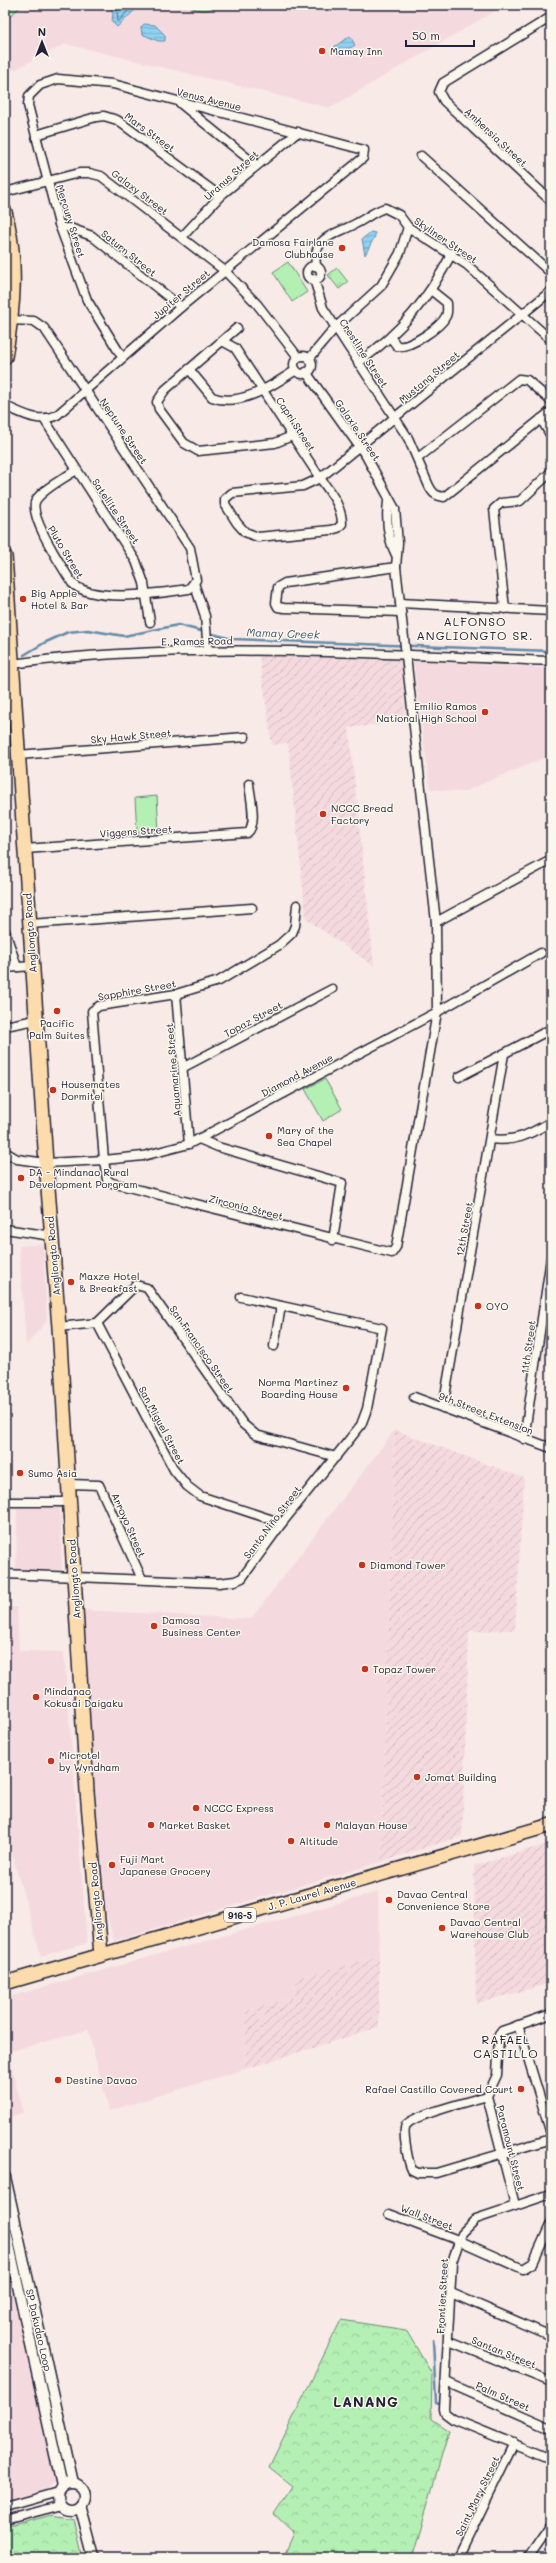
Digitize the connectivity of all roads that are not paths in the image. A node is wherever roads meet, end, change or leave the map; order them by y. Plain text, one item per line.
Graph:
1 (551, 17) edge
2 (40, 85) joint
3 (179, 102) junction
4 (298, 132) junction
5 (36, 135) junction
6 (421, 156) dead end
7 (363, 158) joint
8 (256, 165) junction
9 (48, 181) junction
10 (5, 192) edge
11 (220, 196) junction
12 (551, 201) edge
13 (5, 212) edge
14 (59, 224) junction
15 (408, 227) junction
16 (182, 237) junction
17 (452, 253) junction
18 (225, 271) junction
19 (551, 273) edge
20 (314, 279) joint
21 (432, 291) junction
22 (551, 291) edge
23 (181, 307) junction
24 (521, 313) junction
25 (10, 320) junction
26 (236, 328) dead end
27 (335, 328) junction
28 (391, 338) junction
29 (551, 340) edge
30 (224, 342) junction
31 (5, 357) edge
32 (122, 357) junction
33 (298, 357) junction
34 (309, 359) junction
35 (358, 363) junction
36 (189, 369) junction
37 (296, 370) junction
38 (306, 372) junction
39 (262, 390) junction
40 (85, 391) junction
41 (551, 401) edge
42 (5, 406) edge
43 (551, 411) edge
44 (395, 418) junction
45 (44, 419) junction
46 (541, 419) junction
47 (292, 436) junction
48 (551, 436) edge
49 (359, 447) junction
50 (418, 458) junction
51 (76, 470) junction
52 (551, 472) edge
53 (320, 478) junction
54 (250, 534) joint
55 (5, 556) edge
56 (396, 568) junction
57 (195, 581) junction
58 (145, 594) junction
59 (400, 603) junction
60 (505, 609) junction
61 (551, 611) edge
62 (401, 612) junction
63 (150, 622) dead end
64 (7, 629) edge
65 (405, 647) junction
66 (208, 651) junction
67 (551, 661) edge
68 (12, 664) junction
69 (244, 737) dead end
70 (18, 755) junction
71 (249, 784) dead end
72 (25, 849) junction
73 (551, 860) edge
74 (297, 905) dead end
75 (252, 908) dead end
76 (436, 922) junction
77 (30, 924) junction
78 (5, 931) edge
79 (541, 953) dead end
80 (33, 966) junction
81 (17, 967) junction
82 (5, 968) edge
83 (332, 989) dead end
84 (176, 994) junction
85 (437, 1012) junction
86 (36, 1020) junction
87 (5, 1026) edge
88 (551, 1029) edge
89 (504, 1054) junction
90 (184, 1067) junction
91 (459, 1077) dead end
92 (551, 1122) edge
93 (200, 1139) junction
94 (490, 1139) junction
95 (189, 1144) junction
96 (5, 1152) edge
97 (104, 1160) junction
98 (46, 1163) junction
99 (5, 1229) edge
100 (52, 1236) junction
101 (333, 1240) junction
102 (551, 1258) edge
103 (241, 1297) dead end
104 (281, 1306) junction
105 (97, 1323) junction
106 (59, 1327) junction
107 (274, 1346) dead end
108 (414, 1397) dead end
109 (443, 1408) junction
110 (524, 1439) junction
111 (551, 1448) edge
112 (336, 1457) junction
113 (69, 1484) junction
114 (5, 1502) edge
115 (70, 1502) junction
116 (282, 1523) junction
117 (5, 1574) edge
118 (74, 1577) junction
119 (142, 1579) junction
120 (551, 1825) edge
121 (101, 1955) junction
122 (5, 1983) edge
123 (551, 2014) edge
124 (518, 2025) junction
125 (487, 2096) junction
126 (551, 2134) edge
127 (551, 2139) edge
128 (502, 2153) junction
129 (5, 2177) edge
130 (551, 2194) edge
131 (515, 2205) junction
132 (389, 2214) dead end
133 (551, 2223) edge
134 (5, 2227) edge
135 (458, 2240) junction
136 (28, 2281) junction
137 (18, 2283) junction
138 (451, 2293) junction
139 (551, 2336) edge
140 (449, 2341) junction
141 (45, 2358) junction
142 (34, 2360) junction
143 (446, 2382) junction
144 (551, 2382) edge
145 (551, 2428) edge
146 (514, 2443) junction
147 (551, 2459) edge
148 (73, 2483) junction
149 (60, 2489) junction
150 (62, 2505) junction
151 (80, 2505) junction
152 (5, 2507) edge
153 (5, 2520) edge
154 (551, 2525) edge
155 (94, 2558) edge
156 (458, 2558) edge
157 (528, 2558) edge

1 - 12 street, Amhersia Street
2 - 3 street, Venus Avenue
2 - 5 street, Mercury Street
3 - 4 street, Venus Avenue
3 - 8 street
4 - 7 street, Venus Avenue
4 - 8 street, Uranus Street
5 - 9 street, Mercury Street
5 - 11 street, Mars Street
6 - 19 street
7 - 18 street, Jupiter Street
8 - 11 street, Uranus Street
9 - 10 street, Galaxy Street
9 - 14 street, Mercury Street
9 - 16 street, Galaxy Street
11 - 16 street, Uranus Street
13 - 25 main road
14 - 23 street, Saturn Street
14 - 32 street, Mercury Street
15 - 17 street, Skyliner Street
15 - 20 street, Skyliner Street
15 - 27 street
16 - 18 street, Galaxy Street
17 - 21 street
17 - 24 street, Skyliner Street
18 - 23 street, Jupiter Street
18 - 33 street, Galaxy Street
20 - 27 street, Crestline Street
21 - 28 street
21 - 28 street
22 - 24 street, Mustang Street
23 - 32 street, Jupiter Street
24 - 29 street, Skyliner Street
24 - 44 street, Mustang Street
25 - 31 main road
25 - 40 street, Neptune Street
26 - 30 street
27 - 34 street
27 - 35 street, Crestline Street
28 - 35 street
30 - 36 street
30 - 39 street, Capri Street
32 - 40 street, Jupiter Street
33 - 34 street
33 - 37 street
34 - 38 street
35 - 44 street, Crestline Street
36 - 39 street
36 - 47 street
37 - 38 street
37 - 39 street
38 - 49 street, Galaxie Street
39 - 47 street, Capri Street
40 - 45 street, Jupiter Street
40 - 57 street, Neptune Street
41 - 50 street
42 - 45 street
43 - 46 street
44 - 49 street, Mustang Street
44 - 50 street, Crestline Street
45 - 51 street, Satellite Street
46 - 48 street
46 - 50 street, Crestline Street
47 - 53 street, Capri Street
49 - 53 street, Mustang Street
49 - 56 street, Galaxie Street
51 - 58 street, Satellite Street
51 - 58 street, Pluto Street
52 - 60 street
53 - 54 street, Mustang Street
53 - 54 street, Capri Street
55 - 64 main road, Angliongto Road
56 - 59 street
56 - 62 street
57 - 58 street, Pluto Street
57 - 66 street, Neptune Street
58 - 63 street, Satellite Street
59 - 60 street
59 - 62 street
60 - 61 street
62 - 65 street
64 - 68 main road, Angliongto Road
65 - 66 street, E. Ramos Road
65 - 67 street, E. Ramos Road
65 - 76 street
66 - 68 street, E. Ramos Road
68 - 70 main road, Angliongto Road
69 - 70 street, Sky Hawk Street
70 - 72 main road, Angliongto Road
71 - 72 street, Viggens Street
72 - 77 main road, Angliongto Road
73 - 76 street
74 - 84 street, Sapphire Street
75 - 77 street
76 - 85 street
77 - 80 main road, Angliongto Road
78 - 81 street
79 - 85 street, Diamond Avenue
80 - 81 street
80 - 86 main road, Angliongto Road
81 - 82 street
83 - 90 street, Topaz Street
84 - 90 street, Aquamarine Street
84 - 97 street, Sapphire Street
85 - 93 street, Diamond Avenue
85 - 101 street, Zirconia Street
86 - 87 street
86 - 98 main road, Angliongto Road
88 - 89 street
89 - 91 street
89 - 94 street, 12th Street
90 - 95 street, Aquamarine Street
92 - 94 street
93 - 95 street, Diamond Avenue
93 - 101 street
94 - 109 street, 12th Street
95 - 97 street, Diamond Avenue
96 - 98 street, Diamond Avenue
97 - 98 street, Diamond Avenue
97 - 101 street, Zirconia Street
98 - 100 main road, Angliongto Road
99 - 100 street
100 - 106 main road, Angliongto Road
102 - 110 street, 11th Street
103 - 104 street
104 - 107 street
104 - 112 street, Santo Niño Street
105 - 106 street
105 - 112 street, San Francisco Street
105 - 116 street, San Miguel Street
106 - 113 main road, Angliongto Road
108 - 109 street, 9th Street Extension
109 - 110 street, 9th Street Extension
110 - 111 street, 9th Street Extension
112 - 116 street, Santo Niño Street
113 - 115 main road, Angliongto Road
113 - 119 street, Arroyo Street
114 - 115 street
115 - 118 main road, Angliongto Road
116 - 119 street, Santo Niño Street
117 - 118 street, Santo Niño Street
118 - 119 street, Santo Niño Street
118 - 121 main road, Angliongto Road
120 - 121 main road, J. P. Laurel Avenue / 916-5
121 - 122 main road, J. P. Laurel Avenue / 916-5
123 - 124 street, Paramount Street
124 - 125 street, Paramount Street
124 - 126 street
125 - 128 street, Paramount Street
125 - 128 street
127 - 128 street
128 - 131 street, Paramount Street
129 - 136 street, SP Dakudao Loop
130 - 131 street, Frontier Street
131 - 135 street, Frontier Street
132 - 135 street, Wall Street
133 - 135 street, Wall Street
134 - 137 street, SP Dakudao Loop
135 - 138 street, Frontier Street
136 - 137 street
136 - 141 street, SP Dakudao Loop
137 - 142 street, SP Dakudao Loop
138 - 139 street
138 - 140 street, Frontier Street
140 - 143 street, Frontier Street
140 - 144 street, Santan Street
141 - 142 street
141 - 148 street, SP Dakudao Loop
142 - 149 street, SP Dakudao Loop
143 - 145 street, Palm Street
143 - 146 street, Frontier Street
146 - 147 street
146 - 156 street, Saint Mary Street
148 - 149 street
148 - 151 street
149 - 150 street
149 - 152 street
150 - 151 street
150 - 153 street
151 - 155 street
154 - 157 street

